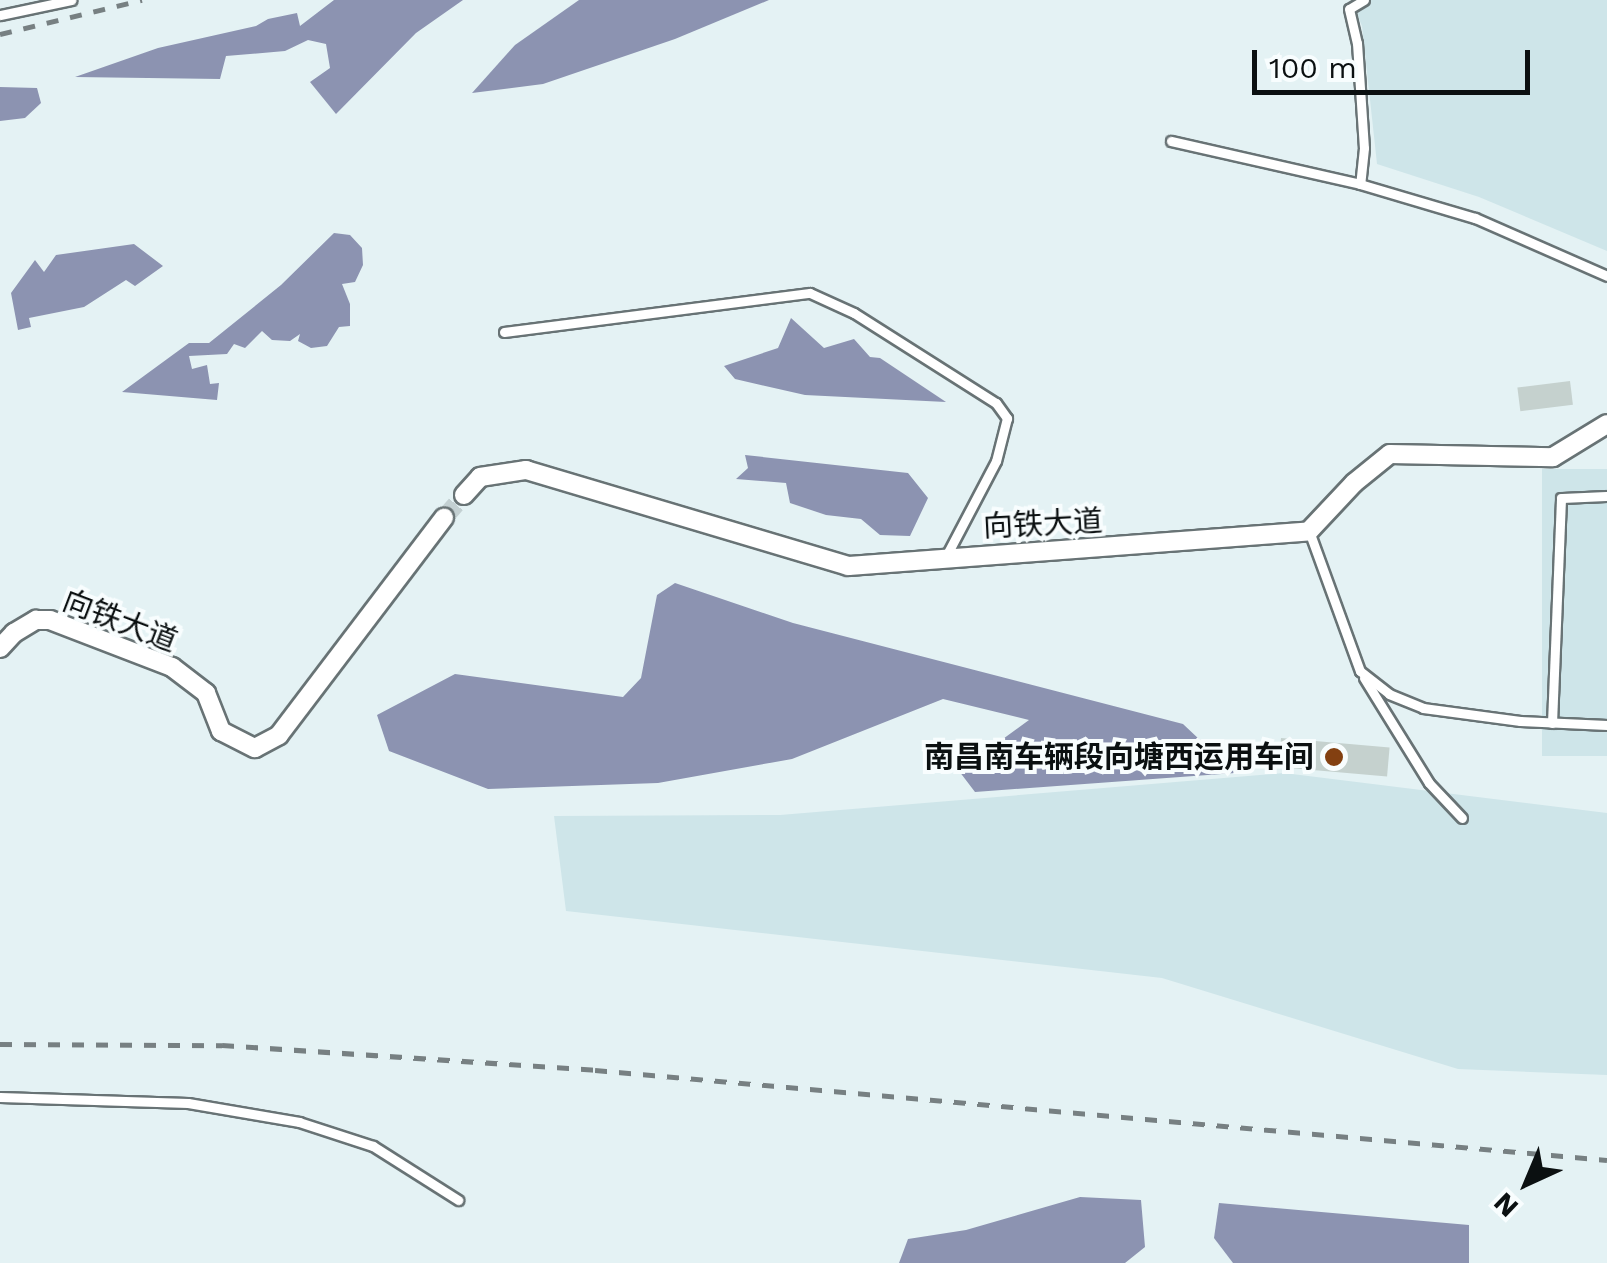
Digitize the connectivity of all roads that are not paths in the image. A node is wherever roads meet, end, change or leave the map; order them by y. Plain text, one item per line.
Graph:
1 (71, 0) edge
2 (1364, 0) edge
3 (52, 2) edge
4 (0, 15) edge
5 (1171, 141) dead end
6 (1360, 184) junction
7 (1607, 276) edge
8 (504, 332) dead end
9 (1607, 424) edge
10 (464, 495) tunnel mouth
11 (1607, 496) edge
12 (444, 518) tunnel mouth
13 (1309, 531) junction
14 (944, 558) junction
15 (0, 648) edge
16 (1360, 671) junction
17 (1552, 723) junction
18 (1607, 726) edge
19 (1462, 818) dead end
20 (0, 1097) edge
21 (458, 1200) dead end

1 - 3 lane
2 - 6 lane
3 - 4 lane
5 - 6 lane
6 - 7 lane
8 - 14 lane
9 - 13 street
10 - 14 street, 向铁大道
11 - 17 lane
12 - 15 street, 向铁大道
13 - 14 street, 向铁大道
13 - 16 lane
16 - 17 lane
16 - 19 lane
17 - 18 lane
20 - 21 lane

